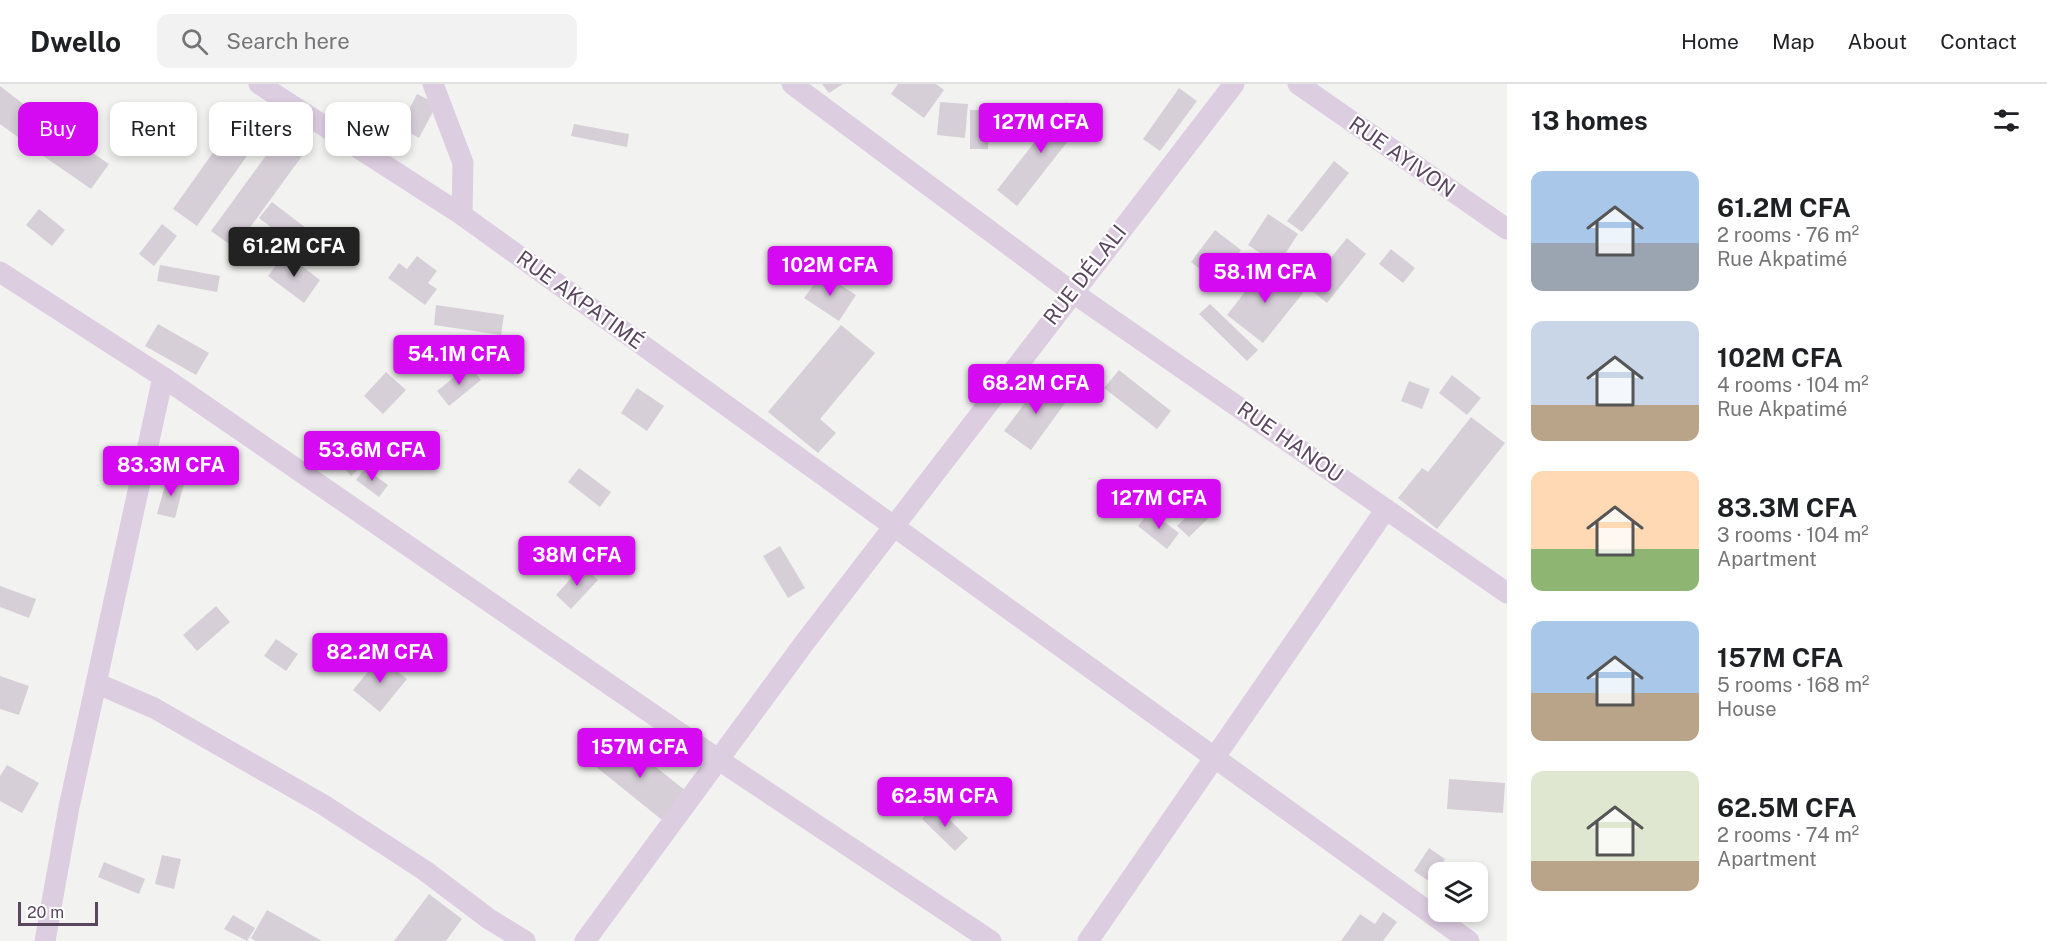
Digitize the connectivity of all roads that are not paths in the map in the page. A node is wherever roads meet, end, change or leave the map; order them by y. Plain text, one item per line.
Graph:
1 (259, 84) edge
2 (433, 84) edge
3 (792, 84) edge
4 (1234, 84) edge
5 (1298, 84) edge
6 (462, 215) junction
7 (1507, 230) edge
8 (0, 272) edge
9 (1072, 292) junction
10 (163, 377) junction
11 (1386, 509) junction
12 (895, 526) junction
13 (1507, 593) edge
14 (96, 683) junction
15 (1215, 758) junction
16 (719, 760) junction
17 (45, 941) edge
18 (525, 941) edge
19 (585, 941) edge
20 (991, 941) edge
21 (1088, 941) edge
22 (1469, 941) edge

1 - 6 street, RUE AKPATIMÉ
2 - 6 street
3 - 9 street, RUE HANOU
4 - 9 street, RUE DÉLALI
5 - 7 street, RUE AYIVON
6 - 12 street, RUE AKPATIMÉ
8 - 10 street
9 - 11 street, RUE HANOU
9 - 12 street, RUE DÉLALI
10 - 14 street
10 - 16 street
11 - 13 street, RUE HANOU
11 - 15 street
12 - 15 street, RUE AKPATIMÉ
12 - 16 street, RUE DÉLALI
14 - 17 street
14 - 18 street
15 - 21 street
15 - 22 street, RUE AKPATIMÉ
16 - 19 street, RUE DÉLALI
16 - 20 street

